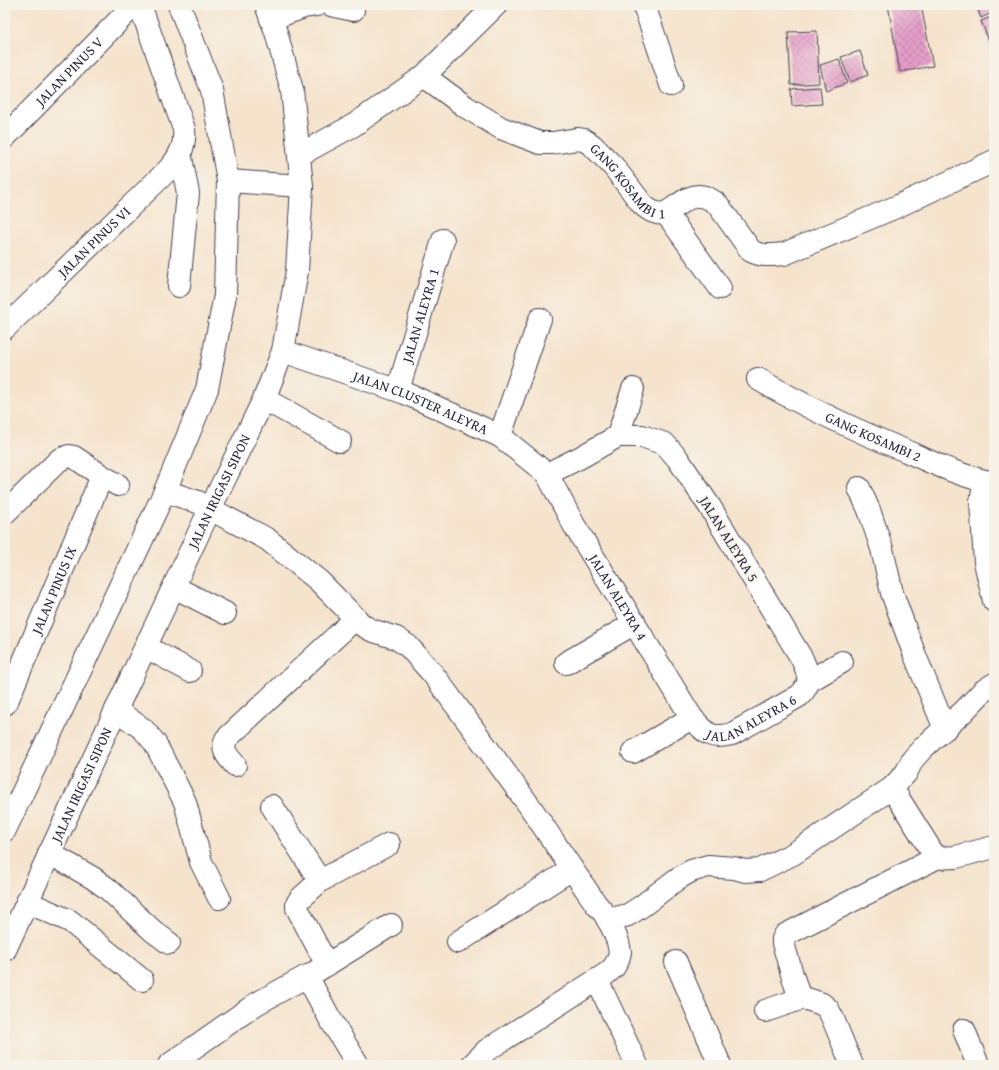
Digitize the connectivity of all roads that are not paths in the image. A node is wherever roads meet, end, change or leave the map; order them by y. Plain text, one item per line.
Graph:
1 (134, 5) edge
2 (140, 5) edge
3 (179, 5) edge
4 (317, 5) edge
5 (331, 5) edge
6 (496, 5) edge
7 (644, 5) edge
8 (353, 10) dead end
9 (268, 12) edge
10 (424, 76) junction
11 (671, 85) dead end
12 (5, 137) edge
13 (180, 153) junction
14 (299, 155) junction
15 (994, 161) edge
16 (234, 181) junction
17 (295, 185) junction
18 (666, 213) junction
19 (443, 240) dead end
20 (179, 286) dead end
21 (720, 288) dead end
22 (540, 320) dead end
23 (5, 328) edge
24 (283, 351) junction
25 (758, 379) dead end
26 (634, 389) dead end
27 (398, 390) junction
28 (264, 398) junction
29 (500, 436) junction
30 (618, 436) junction
31 (340, 441) dead end
32 (547, 474) junction
33 (989, 482) edge
34 (859, 488) dead end
35 (190, 500) junction
36 (5, 514) edge
37 (174, 587) junction
38 (994, 601) edge
39 (225, 613) dead end
40 (356, 618) junction
41 (635, 623) junction
42 (146, 647) junction
43 (842, 662) dead end
44 (566, 663) dead end
45 (190, 671) dead end
46 (808, 682) junction
47 (994, 684) edge
48 (6, 697) edge
49 (116, 710) junction
50 (692, 718) junction
51 (945, 729) junction
52 (633, 752) dead end
53 (235, 765) dead end
54 (892, 788) junction
55 (272, 806) dead end
56 (5, 830) edge
57 (389, 844) dead end
58 (994, 846) edge
59 (49, 853) junction
60 (936, 858) junction
61 (572, 869) junction
62 (320, 881) junction
63 (219, 898) dead end
64 (27, 902) junction
65 (608, 920) junction
66 (391, 925) dead end
67 (458, 942) dead end
68 (169, 943) dead end
69 (5, 950) edge
70 (676, 962) dead end
71 (327, 965) junction
72 (307, 976) junction
73 (142, 980) dead end
74 (597, 980) junction
75 (800, 999) junction
76 (765, 1011) dead end
77 (964, 1030) dead end
78 (169, 1065) edge
79 (358, 1065) edge
80 (472, 1065) edge
81 (637, 1065) edge
82 (720, 1065) edge
83 (852, 1065) edge
84 (978, 1065) edge

1 - 12 street, JALAN PINUS V
2 - 13 street
3 - 16 street, JALAN IRIGASI SIPON
4 - 9 street
5 - 8 street
6 - 10 street
7 - 11 street
9 - 14 street, JALAN IRIGASI SIPON
10 - 14 street
10 - 18 street, GANG KOSAMBI 1
13 - 20 street
13 - 23 street, JALAN PINUS VI
14 - 17 street, JALAN IRIGASI SIPON
15 - 18 street, GANG KOSAMBI 1
16 - 17 street
16 - 35 street, JALAN IRIGASI SIPON
17 - 24 street, JALAN IRIGASI SIPON
18 - 21 street
19 - 27 street, JALAN ALEYRA 1
22 - 29 street
24 - 27 street, JALAN CLUSTER ALEYRA
24 - 28 street, JALAN IRIGASI SIPON
25 - 33 street, GANG KOSAMBI 2
26 - 30 street
27 - 29 street, JALAN CLUSTER ALEYRA
28 - 31 street
28 - 35 street, JALAN IRIGASI SIPON
29 - 32 street, JALAN CLUSTER ALEYRA
30 - 32 street
30 - 46 street, JALAN ALEYRA 5
32 - 41 street, JALAN ALEYRA 4
33 - 38 street
34 - 51 street
35 - 37 street, JALAN IRIGASI SIPON
35 - 40 street
35 - 56 street, JALAN IRIGASI SIPON
36 - 48 street, JALAN PINUS IX
37 - 39 street
37 - 42 street, JALAN IRIGASI SIPON
40 - 53 street
40 - 61 street
41 - 44 street
41 - 50 street, JALAN ALEYRA 4
42 - 45 street
42 - 49 street, JALAN IRIGASI SIPON
43 - 46 street
46 - 50 street, JALAN ALEYRA 6
47 - 51 street
49 - 59 street, JALAN IRIGASI SIPON
49 - 63 street
50 - 52 street
51 - 54 street
54 - 60 street
54 - 65 street
55 - 62 street
57 - 62 street
58 - 60 street
59 - 64 street, JALAN IRIGASI SIPON
59 - 68 street
60 - 75 street
61 - 65 street
61 - 67 street
62 - 71 street
64 - 69 street, JALAN IRIGASI SIPON
64 - 73 street
65 - 74 street
66 - 71 street
70 - 82 street
71 - 72 street
72 - 78 street
72 - 79 street
74 - 80 street
74 - 81 street
75 - 76 street
75 - 83 street
77 - 84 street

